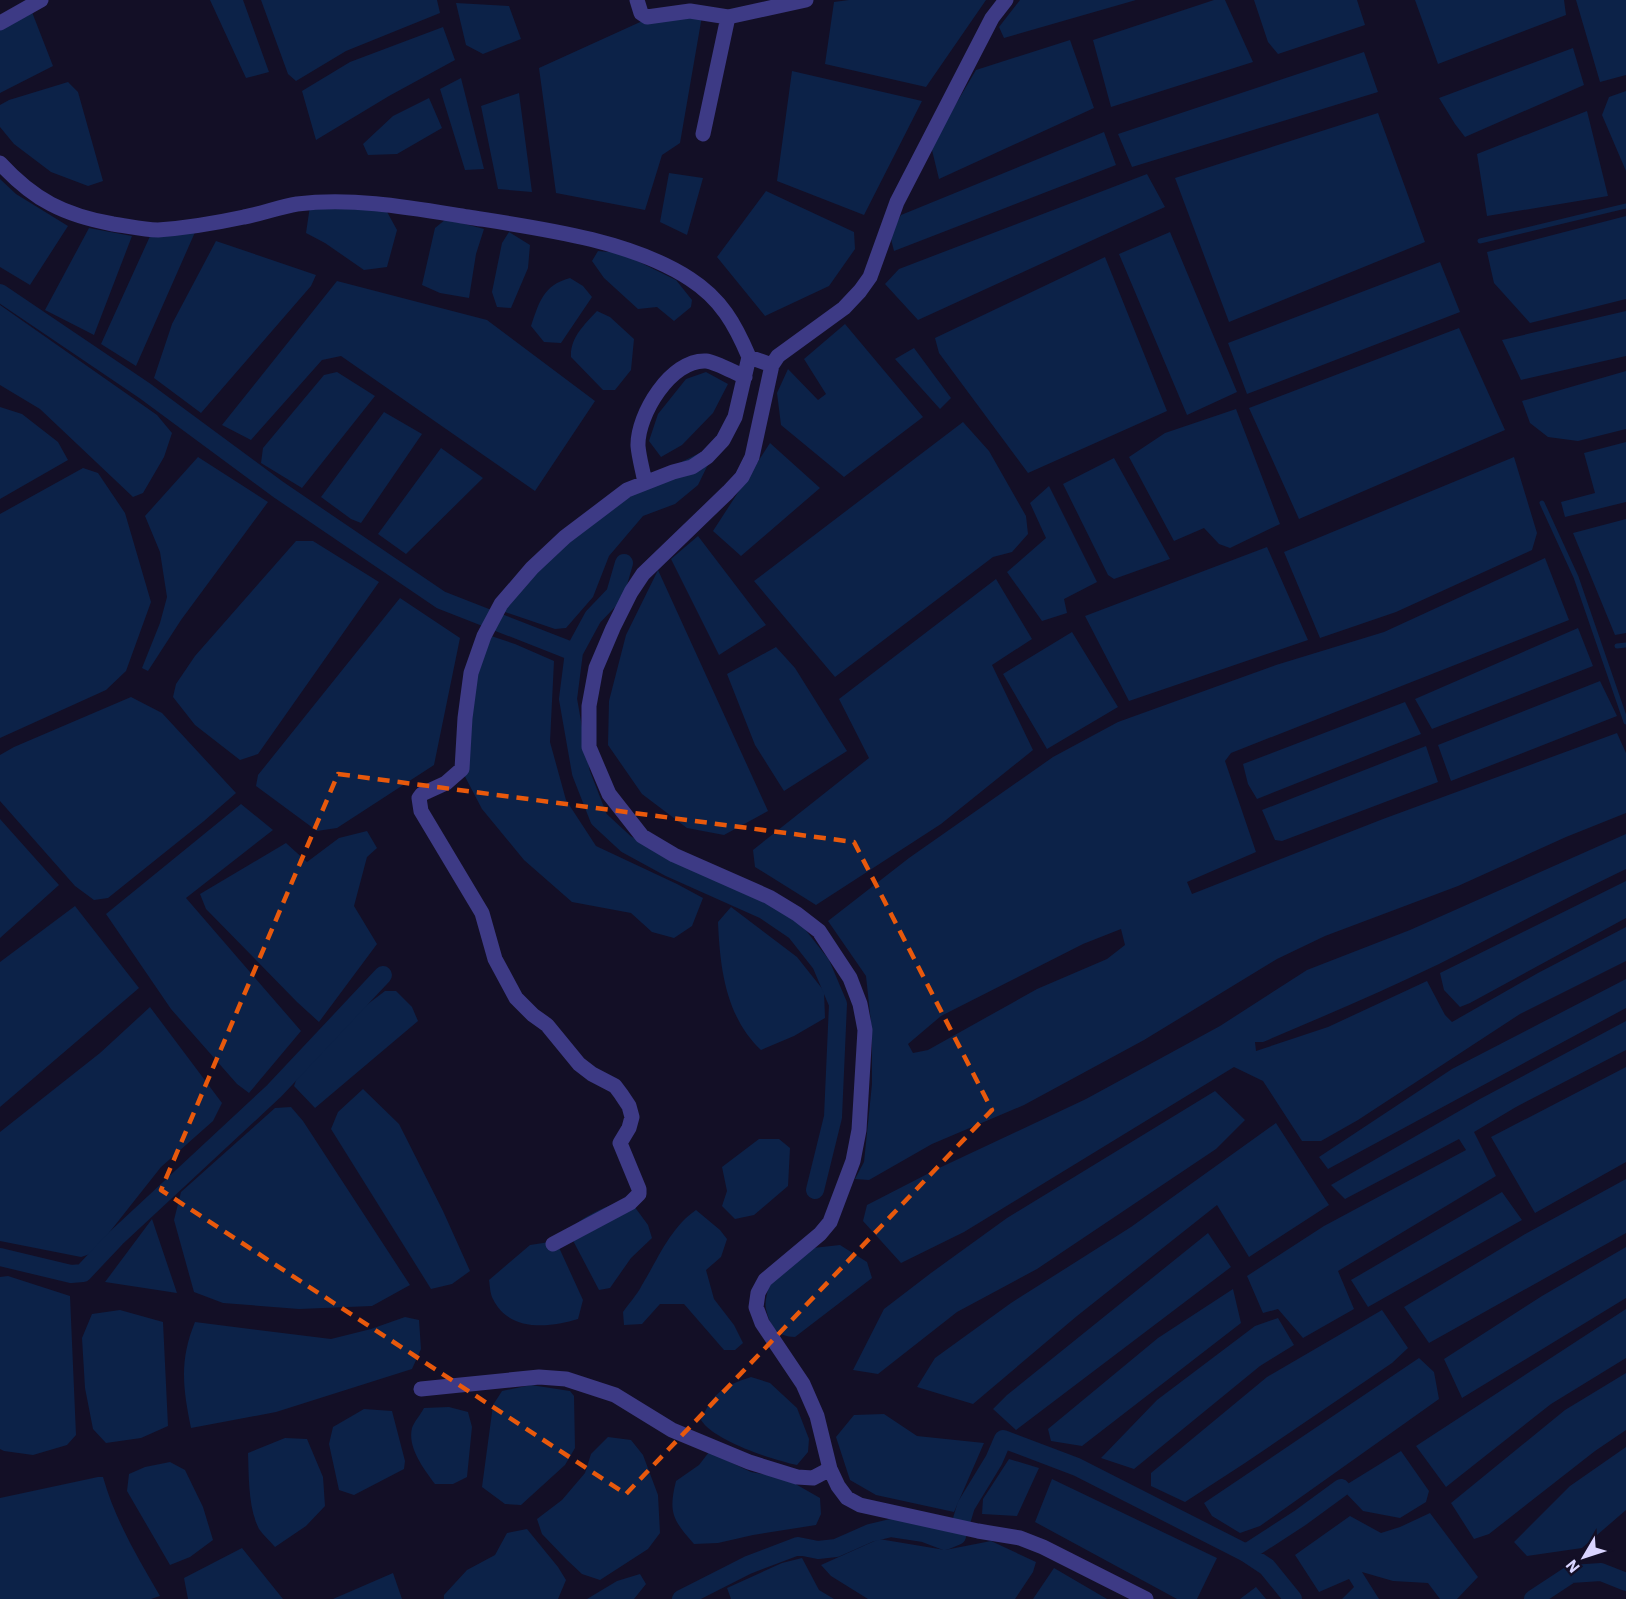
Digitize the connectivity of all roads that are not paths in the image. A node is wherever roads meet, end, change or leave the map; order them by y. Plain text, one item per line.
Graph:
1 (41, 0) edge
2 (638, 0) edge
3 (806, 0) edge
4 (1006, 0) edge
5 (728, 16) junction
6 (0, 23) edge
7 (703, 134) dead end
8 (0, 163) edge
9 (749, 357) junction
10 (772, 365) junction
11 (745, 376) junction
12 (645, 483) junction
13 (553, 1244) dead end
14 (421, 1389) dead end
15 (830, 1468) junction
16 (1146, 1599) edge

1 - 6 street
2 - 5 street
3 - 5 street
4 - 10 street
5 - 7 street
8 - 9 street
9 - 10 street
9 - 11 street
10 - 15 street
11 - 12 street
11 - 12 street
12 - 13 street
14 - 15 street
15 - 16 street

